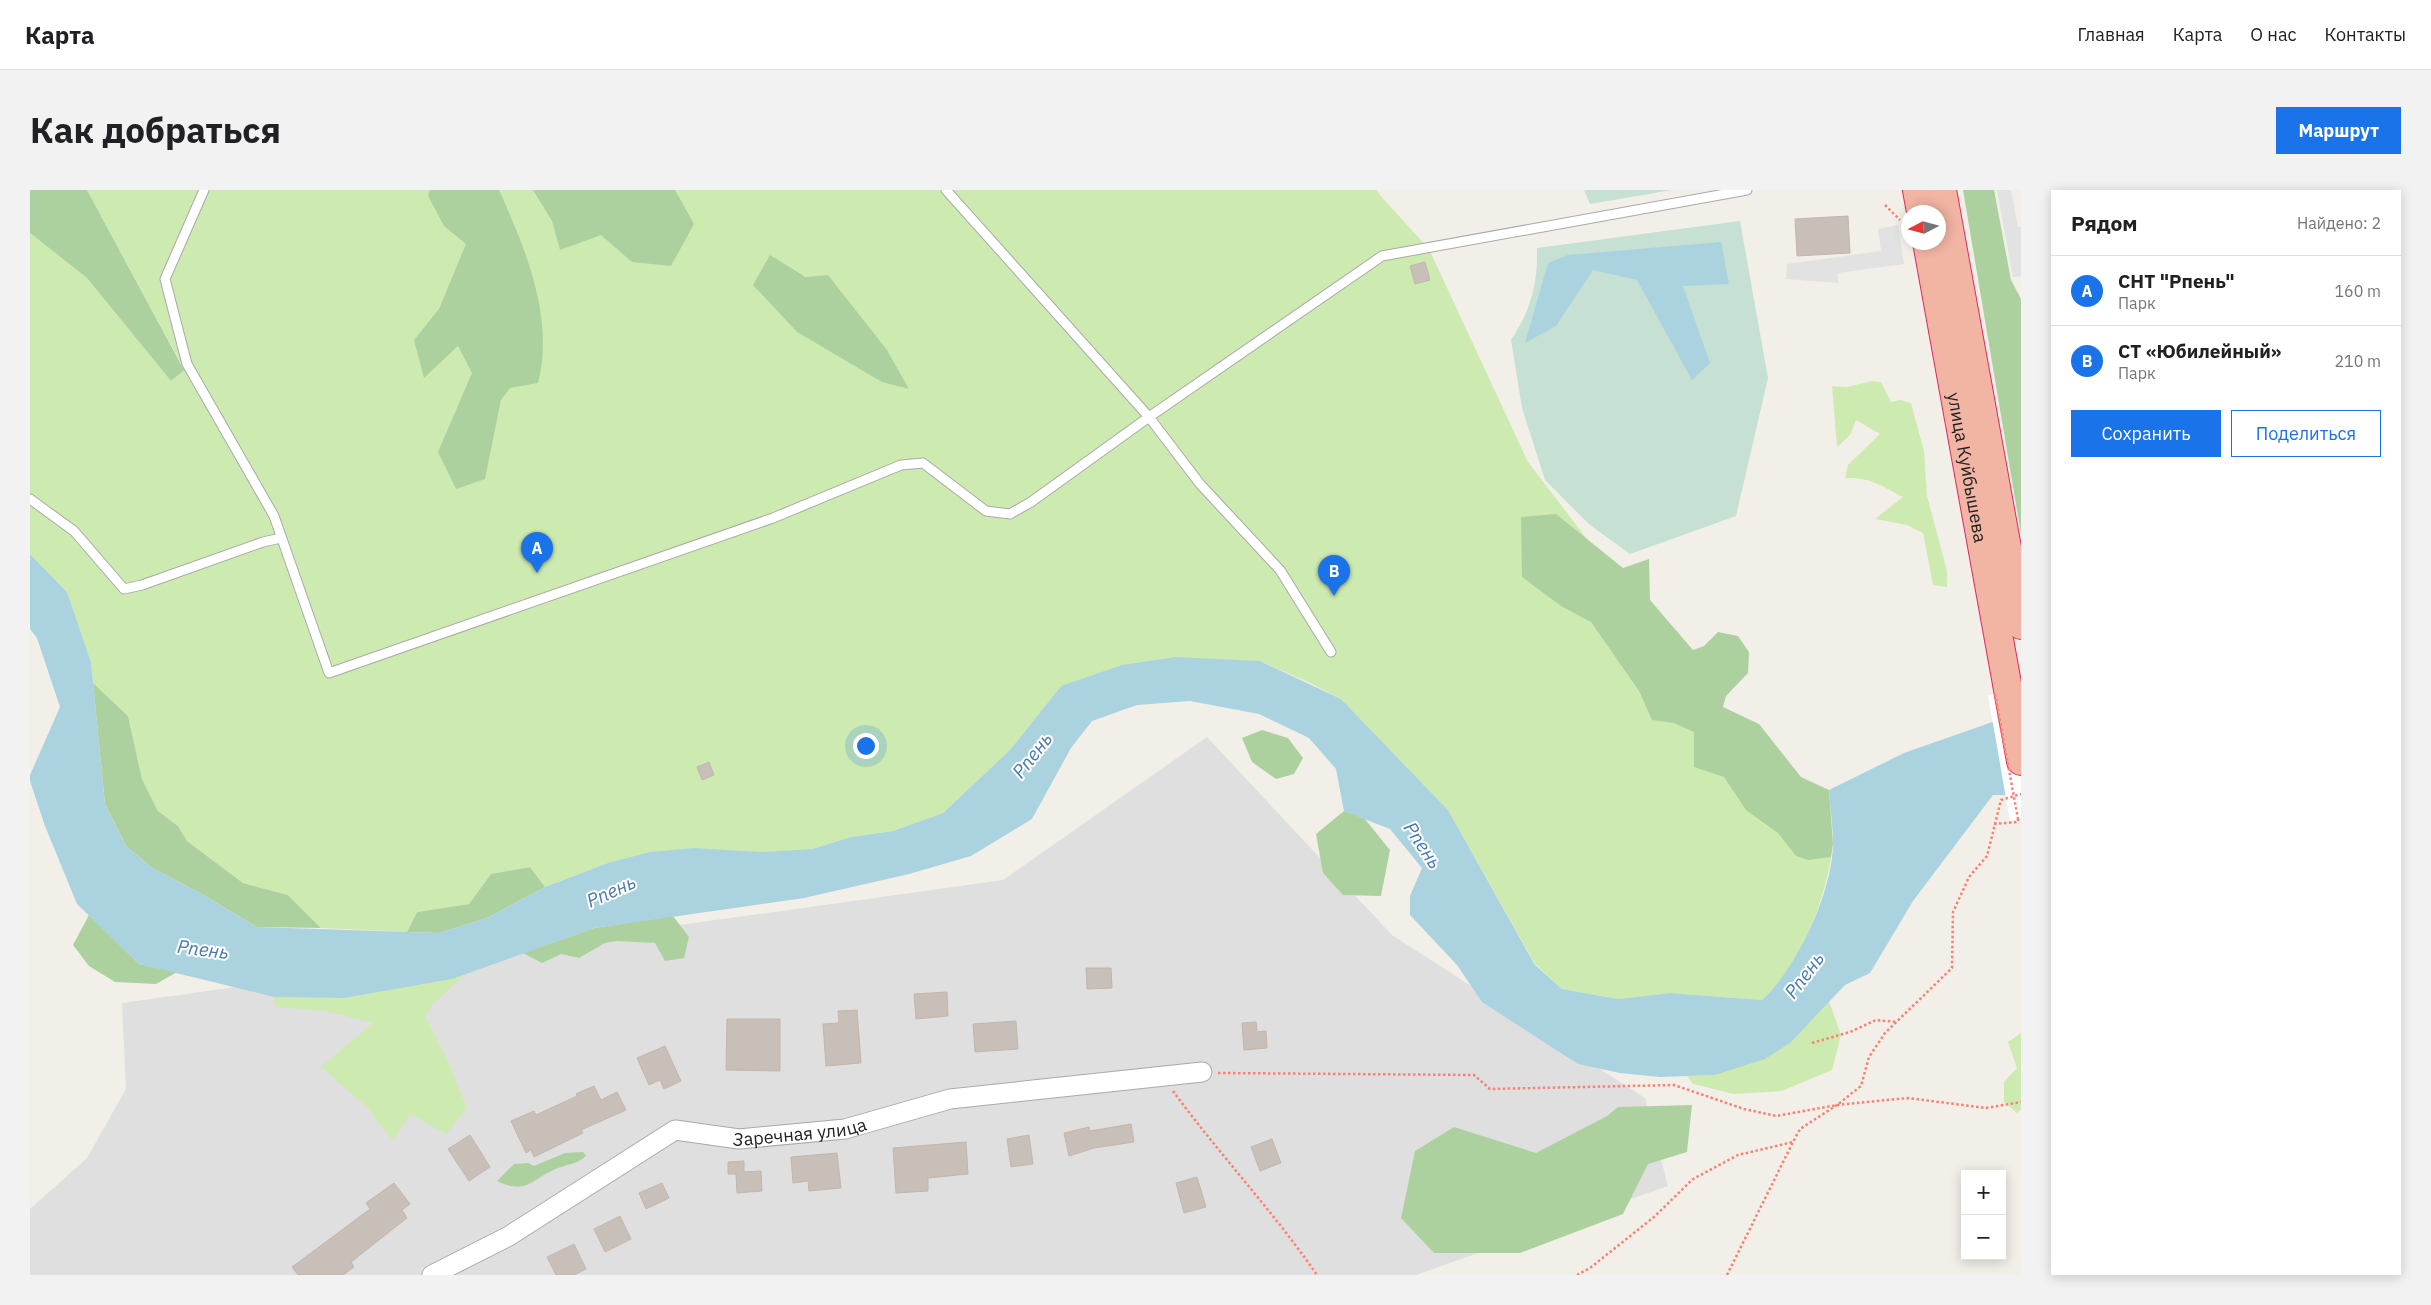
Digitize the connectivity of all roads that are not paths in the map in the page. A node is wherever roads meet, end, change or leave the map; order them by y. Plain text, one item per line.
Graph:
1 (204, 190) edge
2 (946, 190) edge
3 (1747, 190) edge
4 (1917, 190) edge
5 (1942, 190) edge
6 (1917, 205) edge
7 (1922, 250) edge
8 (1149, 417) junction
9 (30, 499) edge
10 (281, 538) junction
11 (2021, 625) edge
12 (1331, 652) dead end
13 (2021, 761) edge
14 (1202, 1072) road end
15 (432, 1275) edge

1 - 10 lane
2 - 8 lane
3 - 8 lane
4 - 6 highway, улица Куйбышева
5 - 11 highway, улица Куйбышева
7 - 13 highway, улица Куйбышева
8 - 10 lane
8 - 12 lane
9 - 10 lane
14 - 15 street, Заречная улица

